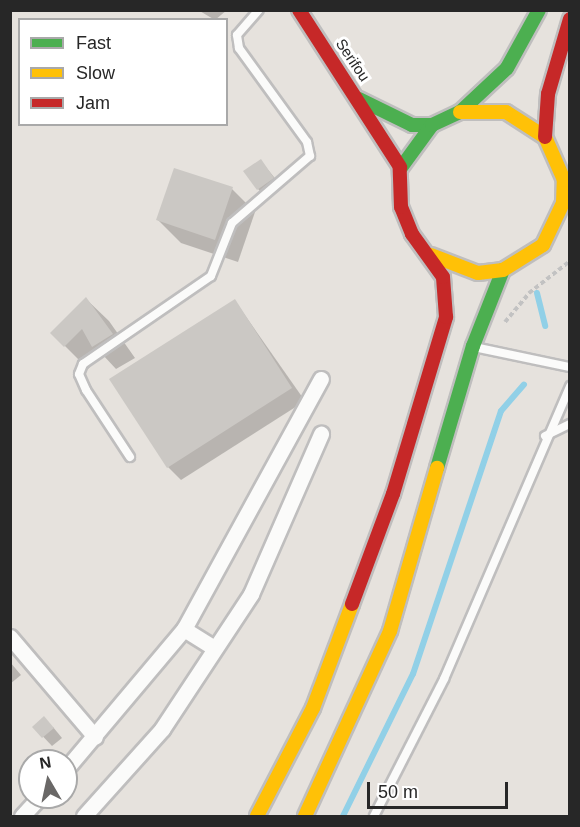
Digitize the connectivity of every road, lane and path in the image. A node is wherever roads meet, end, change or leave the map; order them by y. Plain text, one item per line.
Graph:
1 (259, 10) edge
2 (299, 10) edge
3 (539, 10) edge
4 (570, 19) edge
5 (359, 99) junction
6 (460, 112) junction
7 (432, 125) junction
8 (545, 137) junction
9 (400, 167) junction
10 (431, 255) junction
11 (503, 270) junction
12 (473, 346) junction
13 (570, 367) edge
14 (321, 379) dead end
15 (570, 386) edge
16 (570, 424) edge
17 (321, 434) dead end
18 (545, 436) junction
19 (130, 457) dead end
20 (184, 629) junction
21 (10, 637) edge
22 (215, 648) junction
23 (95, 737) junction
24 (78, 756) edge
25 (84, 816) edge
26 (257, 816) edge
27 (305, 816) edge
28 (374, 816) edge

1 - 19 lane
2 - 5 main road, Serifou
3 - 6 main road
4 - 8 main road
5 - 7 main road, Serifou
5 - 9 main road, Serifou
6 - 7 main road
6 - 8 main road
7 - 9 main road
8 - 11 main road
9 - 10 main road
10 - 11 main road
10 - 26 main road
11 - 12 main road
12 - 13 lane
12 - 27 main road
14 - 20 street
15 - 18 lane
16 - 18 lane
17 - 22 street
18 - 28 lane
20 - 22 street
20 - 23 street
21 - 23 street
22 - 25 street
23 - 24 street

